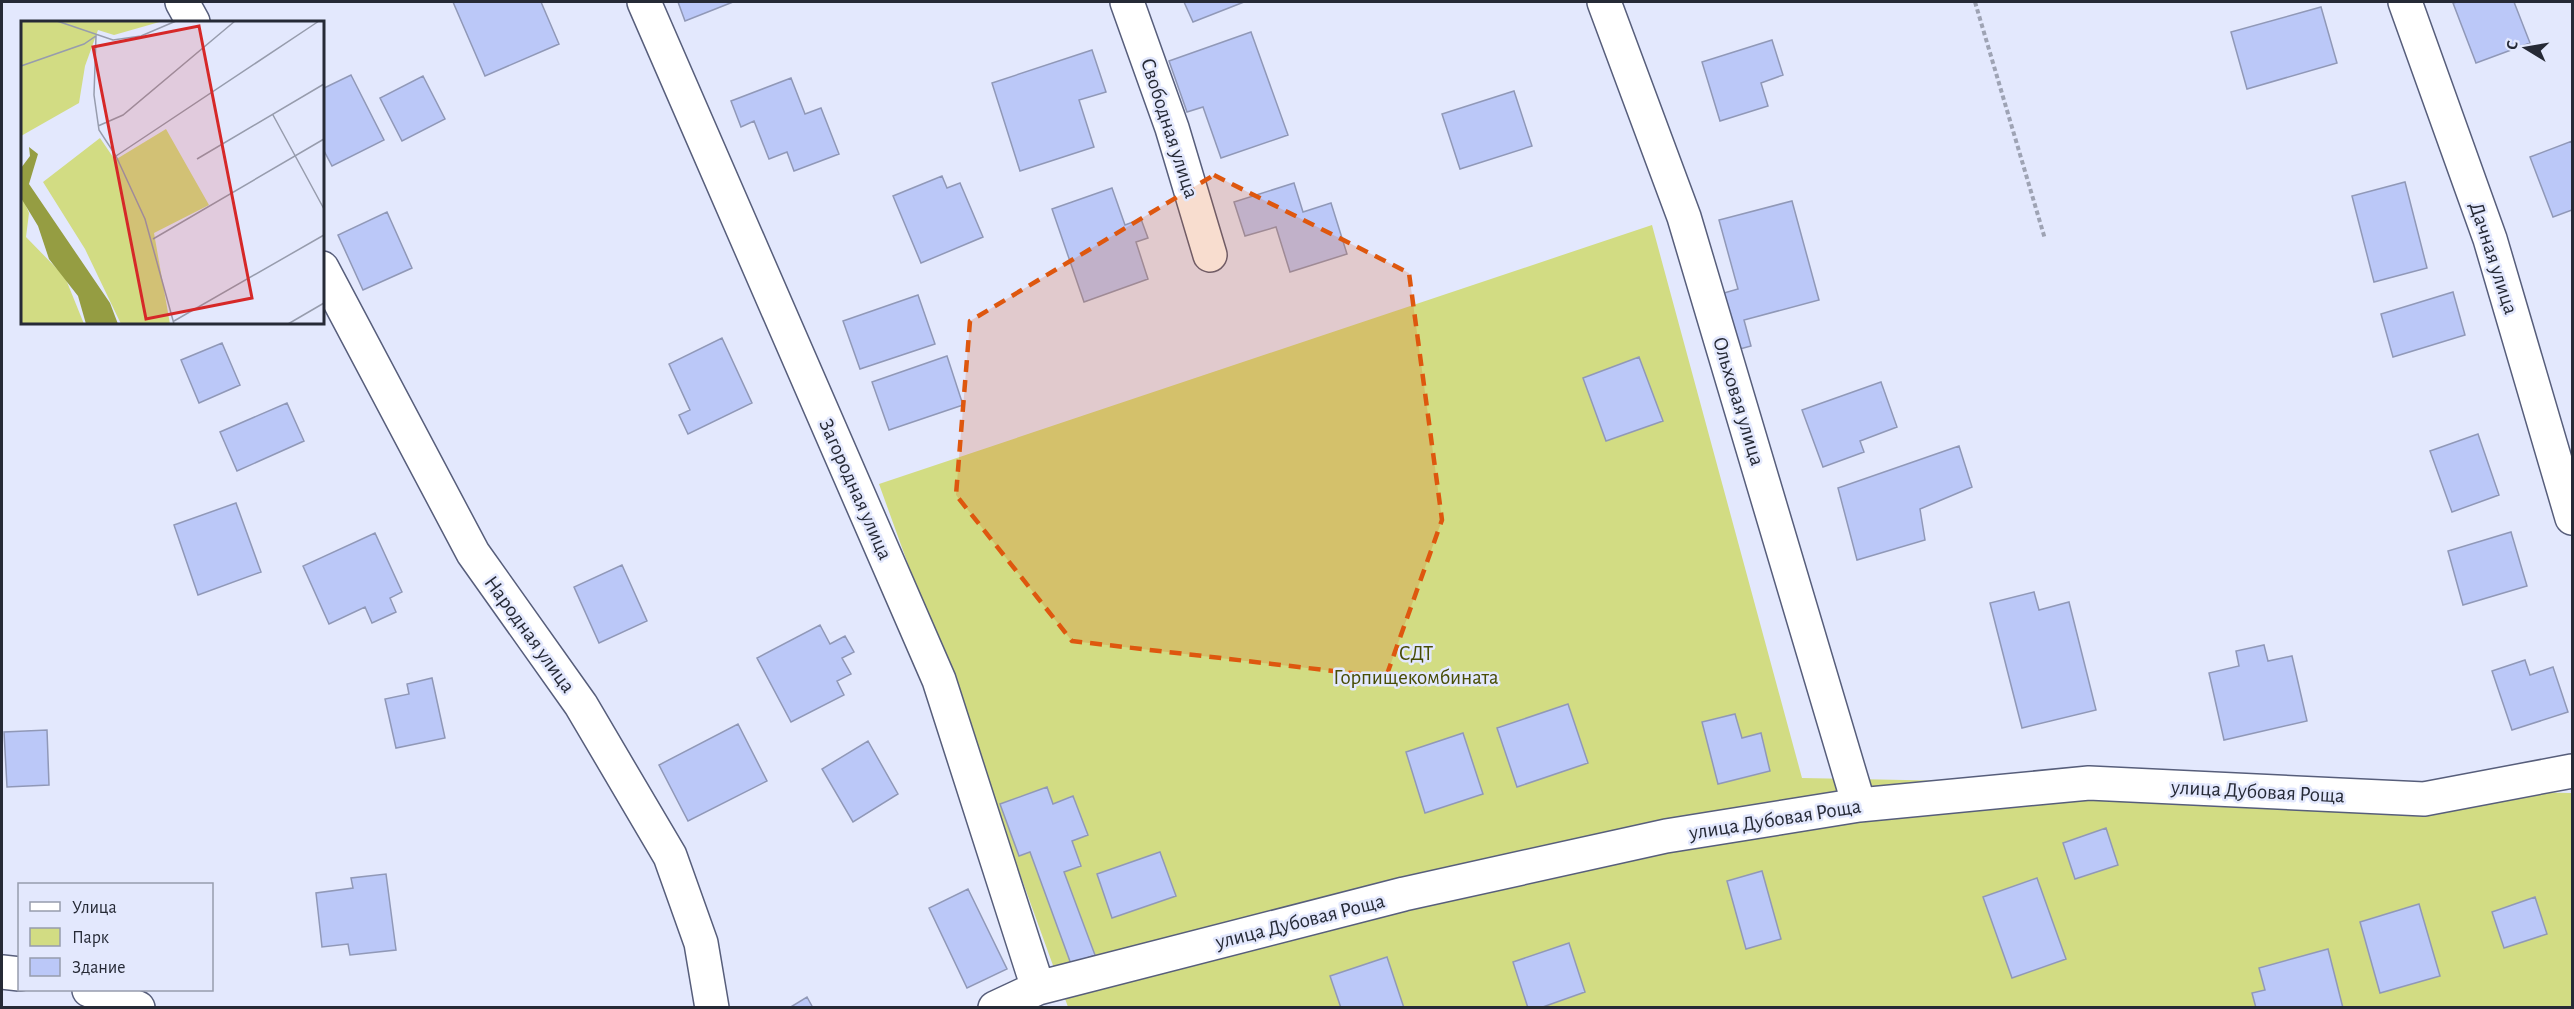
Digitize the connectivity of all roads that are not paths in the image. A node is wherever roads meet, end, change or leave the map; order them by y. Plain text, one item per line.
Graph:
1 (182, 2) edge
2 (644, 2) edge
3 (1127, 2) edge
4 (1604, 2) edge
5 (2405, 2) edge
6 (192, 21) edge
7 (1210, 255) dead end
8 (324, 272) edge
9 (2572, 518) edge
10 (2572, 771) edge
11 (1859, 805) junction
12 (2, 972) edge
13 (18, 974) edge
14 (1038, 988) junction
15 (92, 991) edge
16 (138, 1008) edge
17 (712, 1008) edge
18 (995, 1008) edge

1 - 6 street
2 - 14 street, Загородная улица
3 - 7 street, Свободная улица
4 - 11 street, Ольховая улица
5 - 9 street, Дачная улица
8 - 17 street, Народная улица
10 - 11 street, улица Дубовая Роща
11 - 14 street, улица Дубовая Роща
12 - 13 street
14 - 18 street, улица Дубовая Роща
15 - 16 street

